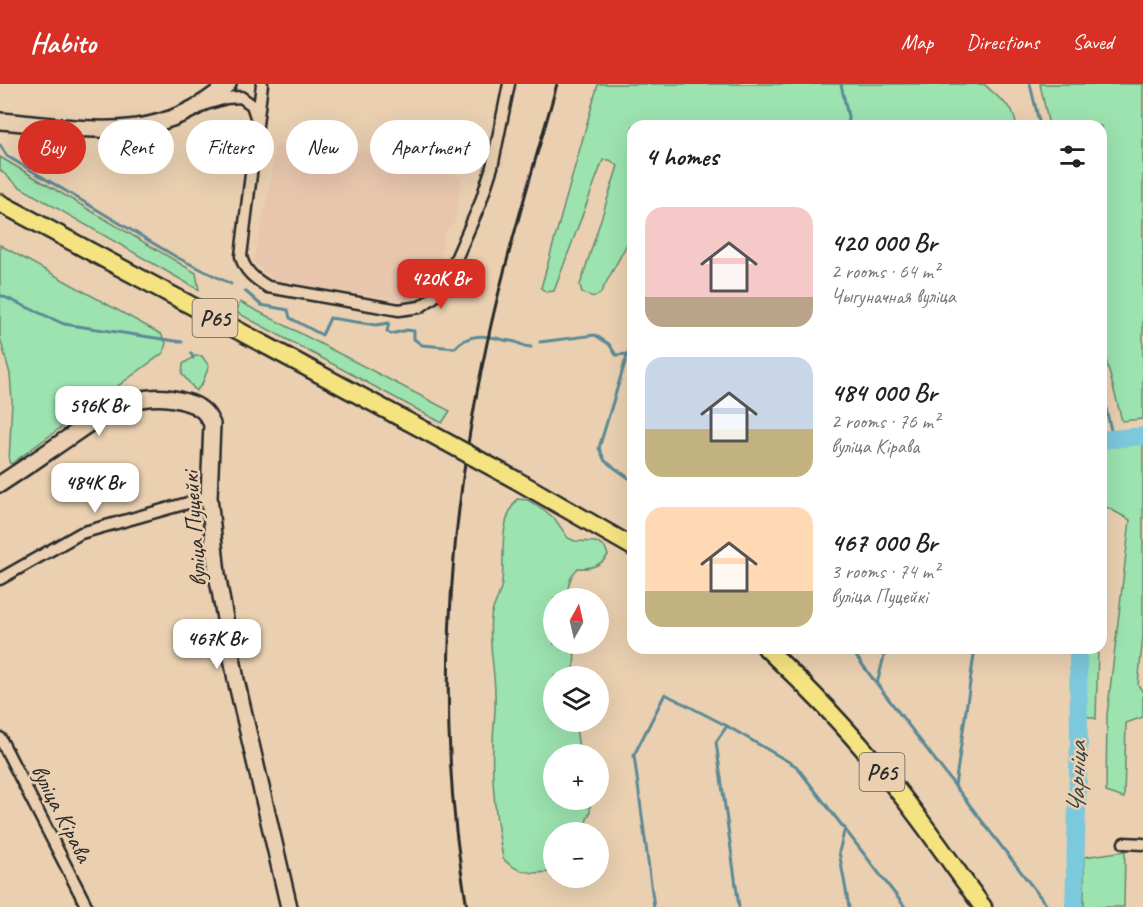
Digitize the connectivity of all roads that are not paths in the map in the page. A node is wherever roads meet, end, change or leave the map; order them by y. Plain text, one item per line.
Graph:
1 (228, 84) edge
2 (262, 84) edge
3 (509, 84) edge
4 (199, 106) junction
5 (257, 120) joint
6 (1, 121) edge
7 (251, 174) edge
8 (2, 203) edge
9 (0, 484) edge
10 (209, 497) junction
11 (627, 545) edge
12 (0, 579) edge
13 (772, 654) edge
14 (0, 738) edge
15 (1124, 843) dead end
16 (1143, 844) edge
17 (87, 907) edge
18 (289, 907) edge
19 (983, 907) edge

1 - 4 street
2 - 5 street
3 - 7 street
4 - 5 street
4 - 6 street
8 - 11 main road, Р65, bridge
9 - 10 street, вуліца Пуцейкі
10 - 12 street
10 - 18 street, вуліца Пуцейкі
13 - 19 main road, Р65
14 - 17 street, вуліца Кірава
15 - 16 street

